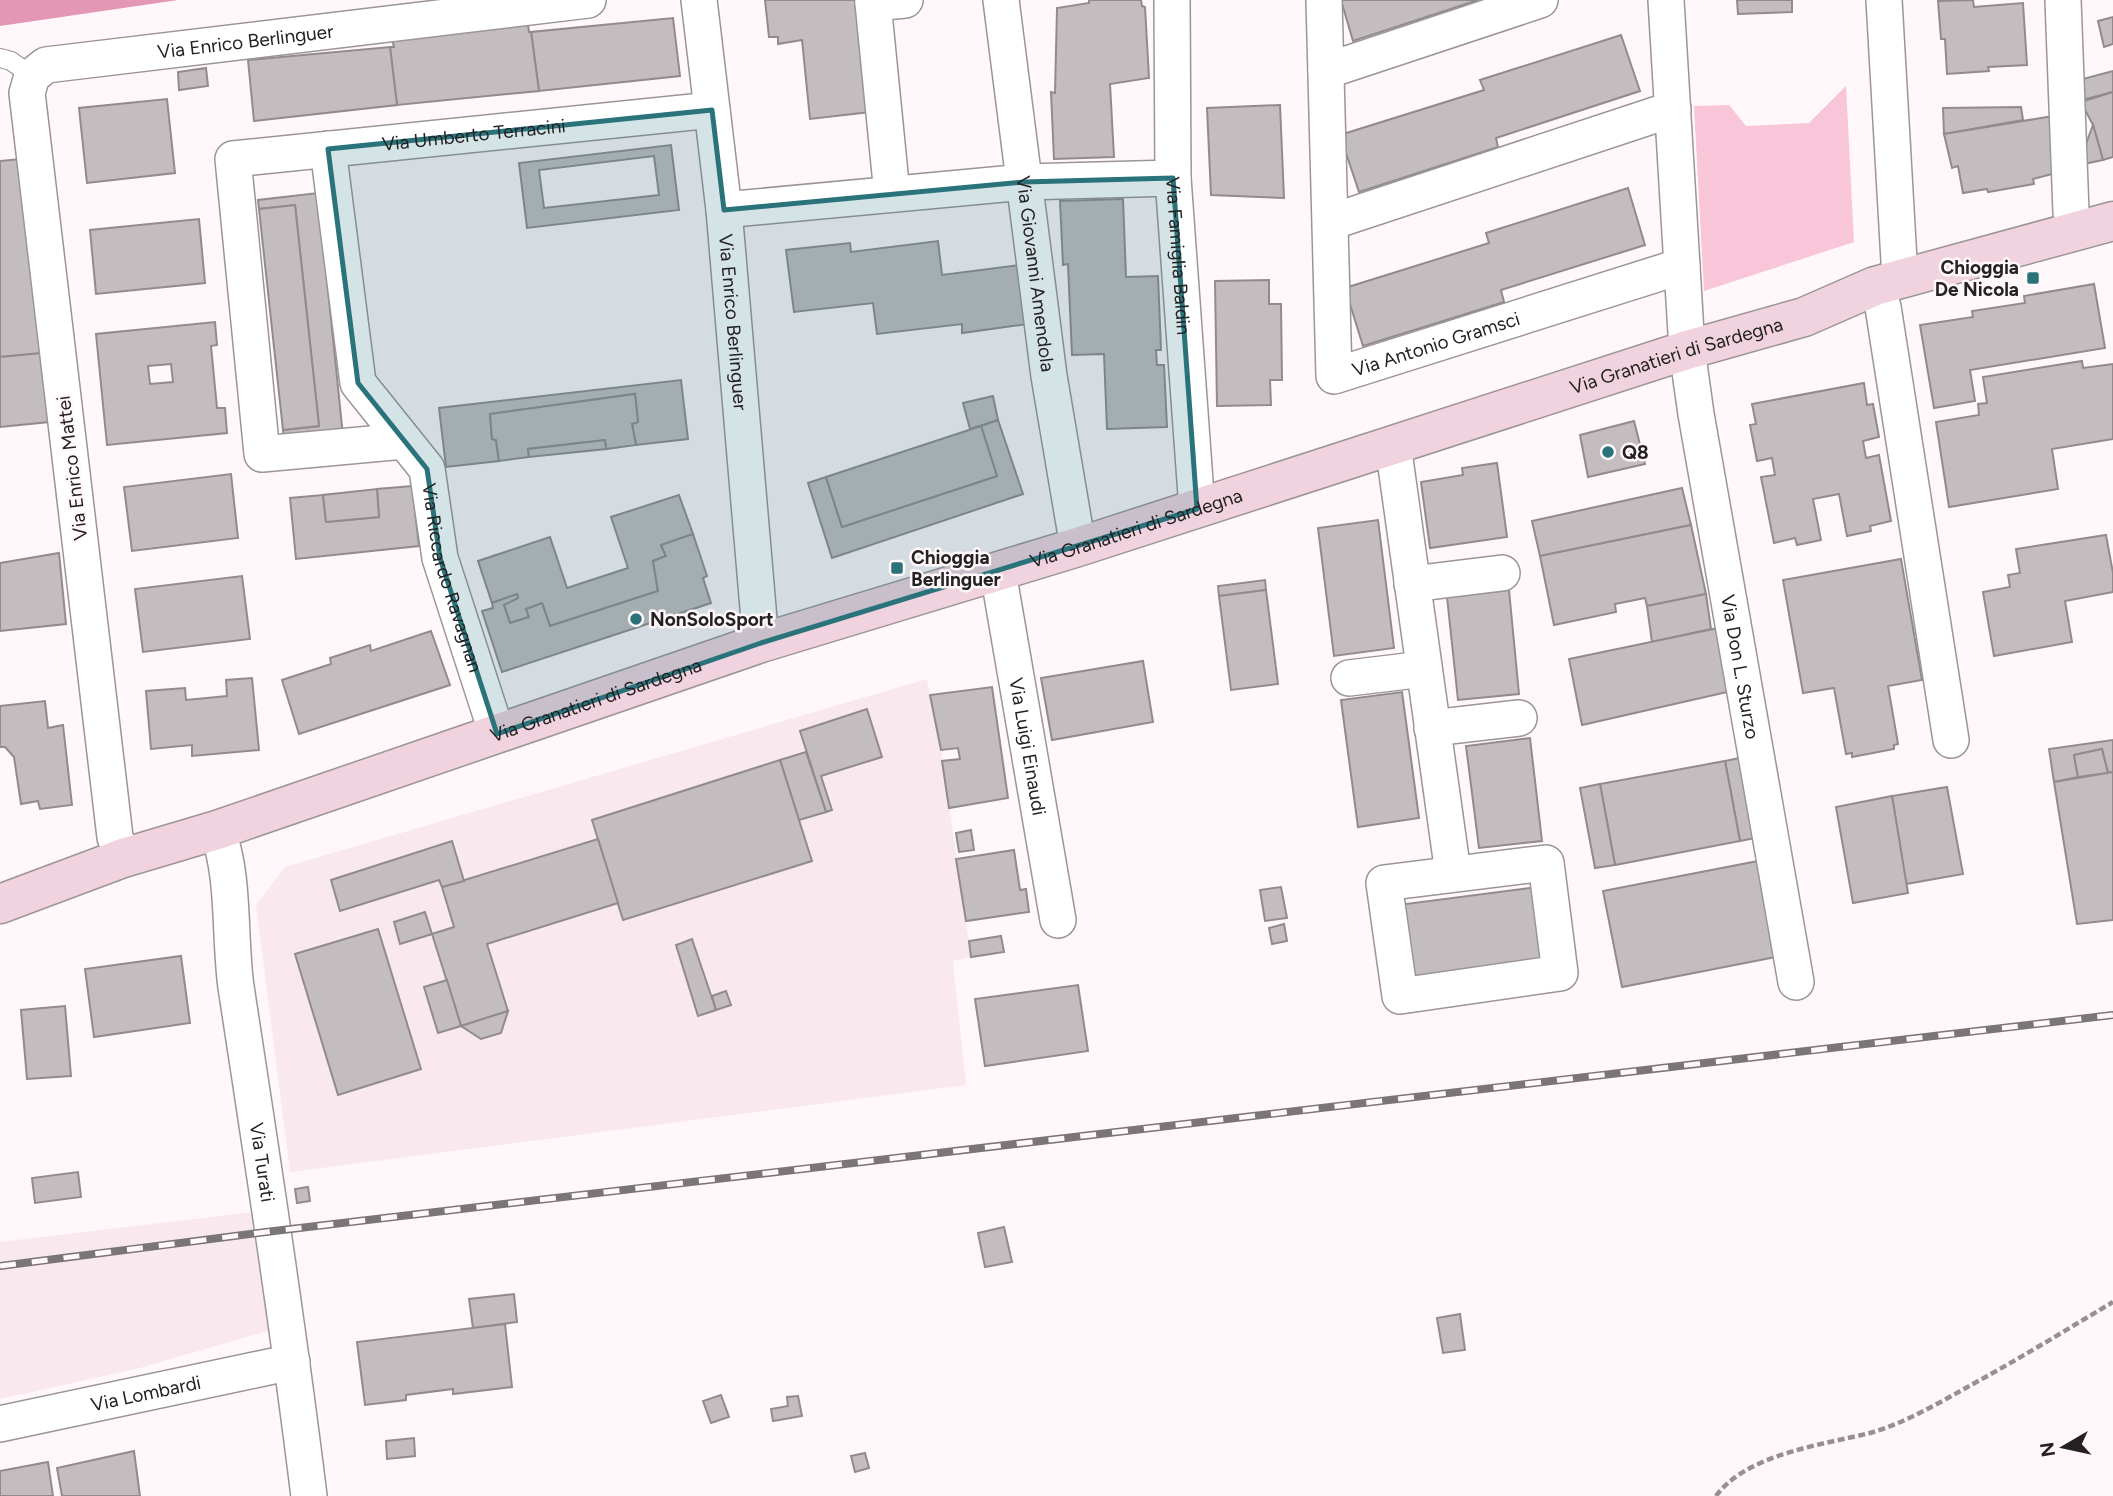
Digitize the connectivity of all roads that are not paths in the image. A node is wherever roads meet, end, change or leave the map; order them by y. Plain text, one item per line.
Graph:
1 (588, 0) edge
2 (699, 0) edge
3 (1001, 0) edge
4 (1172, 0) edge
5 (1324, 0) edge
6 (1540, 0) edge
7 (1666, 0) edge
8 (1884, 0) edge
9 (2063, 0) edge
10 (884, 1) edge
11 (0, 58) edge
12 (1326, 71) junction
13 (32, 76) junction
14 (1673, 109) junction
15 (712, 110) junction
16 (328, 149) junction
17 (1173, 178) junction
18 (1024, 182) junction
19 (891, 194) junction
20 (724, 210) junction
21 (2113, 221) edge
22 (1331, 222) junction
23 (2075, 232) junction
24 (1682, 266) junction
25 (1890, 281) junction
26 (1687, 350) junction
27 (404, 441) junction
28 (1392, 445) junction
29 (1197, 509) junction
30 (1078, 547) junction
31 (998, 572) junction
32 (1502, 573) dead end
33 (1412, 584) junction
34 (761, 643) junction
35 (1424, 670) junction
36 (1349, 678) dead end
37 (1519, 718) dead end
38 (1432, 728) junction
39 (497, 734) junction
40 (1951, 740) dead end
41 (217, 830) junction
42 (122, 859) junction
43 (1453, 873) junction
44 (0, 904) edge
45 (1058, 920) dead end
46 (1796, 982) dead end
47 (292, 1362) junction
48 (0, 1424) edge
49 (309, 1496) edge

1 - 13 street, Via Enrico Berlinguer
2 - 15 street, Via Enrico Berlinguer
3 - 18 street, Via Giovanni Amendola
4 - 17 street, Via Famiglia Baldin
5 - 12 street, Via Antonio Gramsci
6 - 12 street
7 - 14 street
8 - 25 street
9 - 23 street
10 - 19 street
11 - 13 lane
12 - 22 street, Via Antonio Gramsci
13 - 42 street, Via Enrico Mattei
14 - 22 street
14 - 24 street
15 - 16 street, Via Umberto Terracini
15 - 20 street, Via Enrico Berlinguer
16 - 27 street, Via Riccardo Ravagnan
16 - 27 street, Via Umberto Terracini
17 - 18 street
17 - 29 street, Via Famiglia Baldin
18 - 19 street
18 - 30 street, Via Giovanni Amendola
19 - 20 street
20 - 34 street, Via Enrico Berlinguer
21 - 23 street, Via Granatieri di Sardegna
22 - 24 street, Via Antonio Gramsci
23 - 25 street, Via Granatieri di Sardegna
24 - 26 street
25 - 26 street, Via Granatieri di Sardegna
25 - 40 street
26 - 28 street, Via Granatieri di Sardegna
26 - 46 street, Via Don L. Sturzo
27 - 39 street, Via Riccardo Ravagnan
28 - 29 street, Via Granatieri di Sardegna
28 - 33 street
29 - 30 street, Via Granatieri di Sardegna
30 - 31 street, Via Granatieri di Sardegna
31 - 34 street, Via Granatieri di Sardegna
31 - 45 street, Via Luigi Einaudi
32 - 33 street
33 - 35 street
34 - 39 street, Via Granatieri di Sardegna
35 - 36 street
35 - 38 street
37 - 38 street
38 - 43 street
39 - 41 street, Via Granatieri di Sardegna
41 - 42 street, Via Granatieri di Sardegna
41 - 47 street, Via Turati
42 - 44 street, Via Granatieri di Sardegna
43 - 43 street
47 - 48 street, Via Lombardi
47 - 49 street, Via Turati

